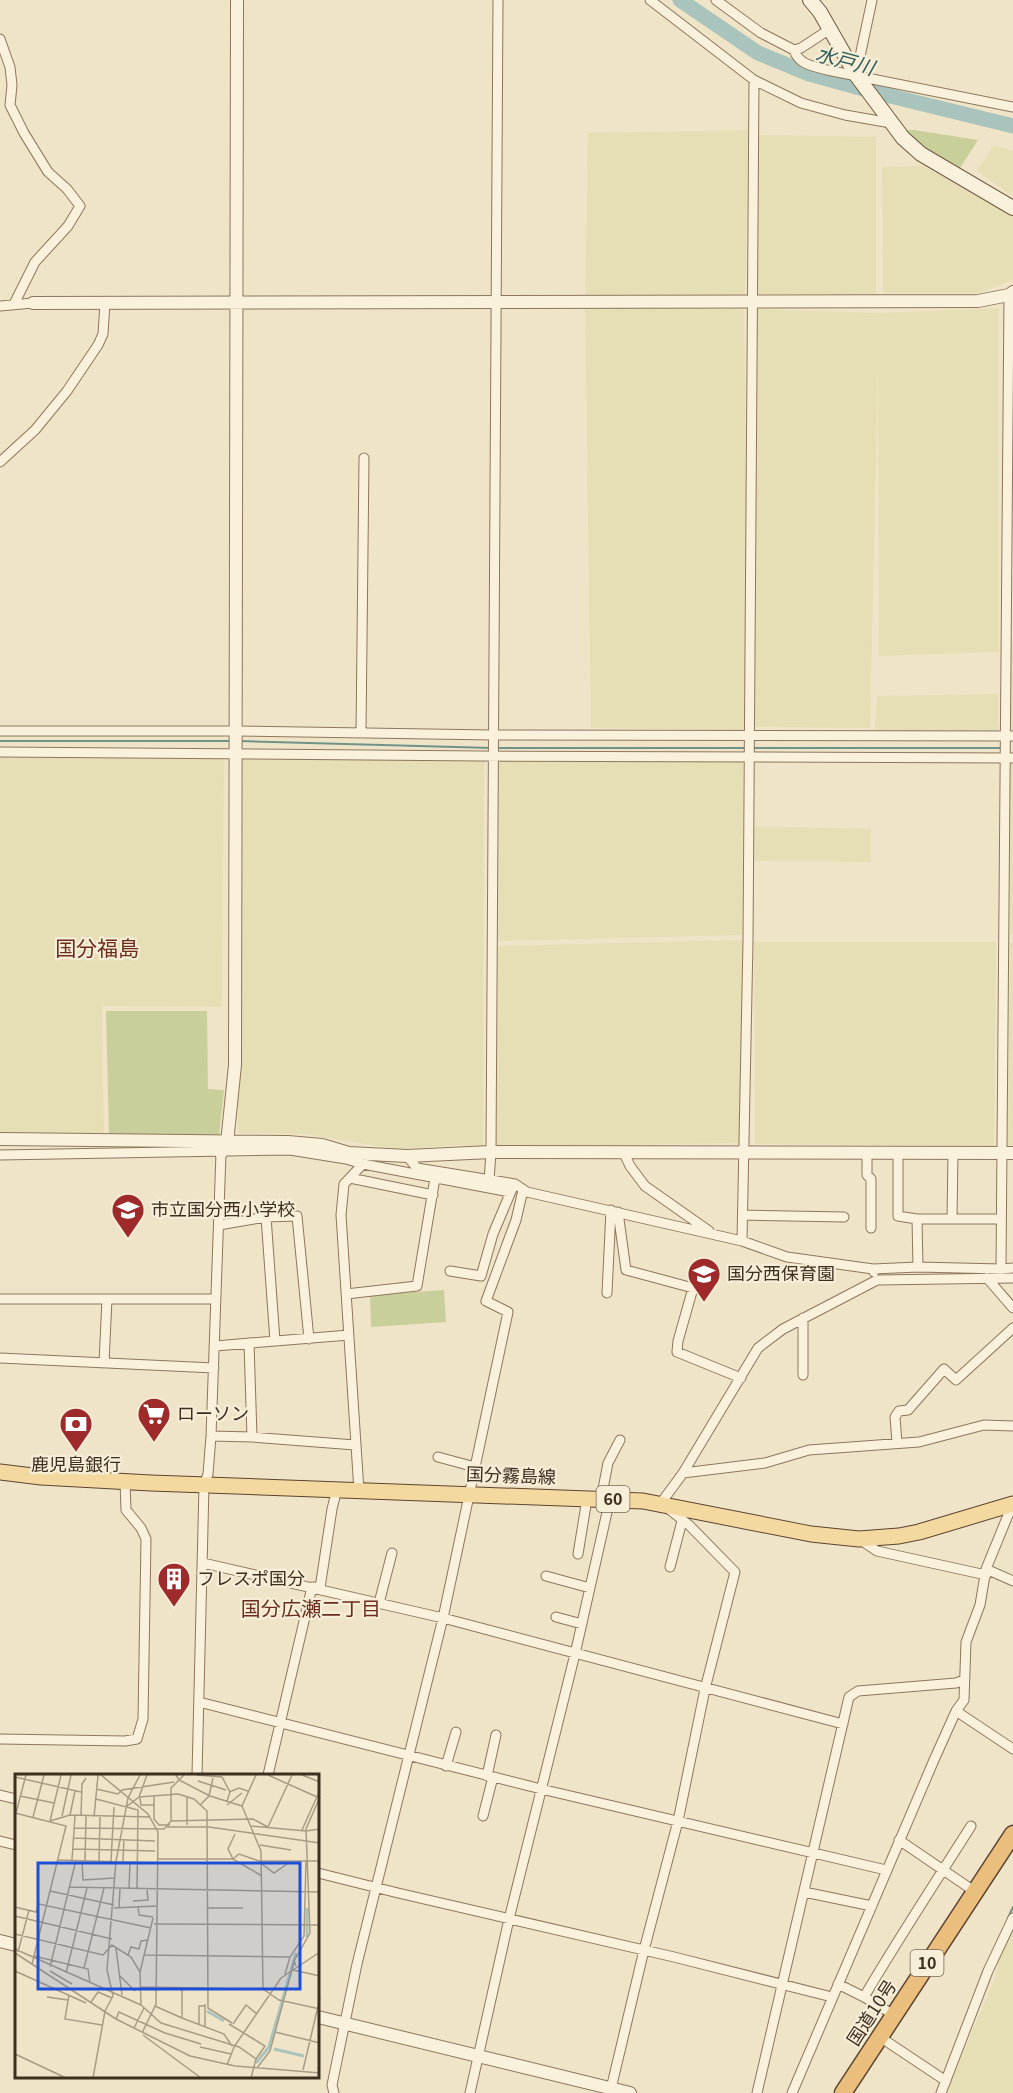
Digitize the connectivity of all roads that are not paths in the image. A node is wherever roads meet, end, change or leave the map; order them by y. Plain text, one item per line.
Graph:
1 (237, 0) edge
2 (498, 0) edge
3 (650, 0) edge
4 (716, 0) edge
5 (810, 0) edge
6 (872, 0) edge
7 (830, 29) junction
8 (0, 39) edge
9 (794, 50) junction
10 (856, 75) junction
11 (754, 80) junction
12 (1013, 107) edge
13 (889, 120) junction
14 (1013, 208) edge
15 (1011, 294) edge
16 (751, 302) junction
17 (33, 303) joint
18 (105, 303) junction
19 (238, 303) junction
20 (496, 303) junction
21 (14, 304) junction
22 (0, 306) edge
23 (364, 458) dead end
24 (0, 462) edge
25 (0, 731) edge
26 (235, 731) junction
27 (361, 733) junction
28 (493, 736) junction
29 (749, 737) junction
30 (1007, 737) edge
31 (0, 752) edge
32 (235, 753) junction
33 (493, 753) junction
34 (748, 753) junction
35 (1008, 756) edge
36 (1009, 940) edge
37 (0, 1139) edge
38 (224, 1148) junction
39 (744, 1151) junction
40 (491, 1152) junction
41 (867, 1152) junction
42 (898, 1152) junction
43 (624, 1153) junction
44 (952, 1153) junction
45 (1007, 1153) edge
46 (0, 1155) edge
47 (348, 1156) junction
48 (407, 1156) junction
49 (363, 1164) junction
50 (416, 1172) junction
51 (350, 1178) junction
52 (435, 1178) junction
53 (1001, 1179) junction
54 (1013, 1179) edge
55 (489, 1181) junction
56 (512, 1188) junction
57 (523, 1190) junction
58 (433, 1195) junction
59 (615, 1211) junction
60 (743, 1215) junction
61 (266, 1217) junction
62 (844, 1217) dead end
63 (1013, 1218) edge
64 (917, 1219) junction
65 (1001, 1219) junction
66 (952, 1220) junction
67 (219, 1225) junction
68 (871, 1228) dead end
69 (721, 1238) junction
70 (742, 1241) junction
71 (918, 1267) junction
72 (1013, 1268) edge
73 (873, 1269) junction
74 (1001, 1269) junction
75 (450, 1271) dead end
76 (987, 1278) junction
77 (1013, 1278) edge
78 (877, 1280) junction
79 (607, 1293) dead end
80 (346, 1294) junction
81 (0, 1299) edge
82 (107, 1299) junction
83 (216, 1299) junction
84 (1013, 1308) edge
85 (803, 1318) junction
86 (1013, 1328) edge
87 (349, 1335) junction
88 (309, 1339) junction
89 (275, 1341) junction
90 (249, 1343) junction
91 (215, 1346) junction
92 (0, 1358) edge
93 (104, 1363) junction
94 (214, 1368) junction
95 (803, 1375) dead end
96 (741, 1378) junction
97 (1013, 1426) edge
98 (211, 1436) junction
99 (252, 1437) junction
100 (620, 1440) dead end
101 (897, 1443) junction
102 (356, 1445) junction
103 (438, 1457) dead end
104 (475, 1467) junction
105 (0, 1472) edge
106 (683, 1473) junction
107 (125, 1482) junction
108 (204, 1485) junction
109 (337, 1489) junction
110 (359, 1491) junction
111 (468, 1494) junction
112 (599, 1499) junction
113 (661, 1503) junction
114 (1013, 1504) edge
115 (682, 1521) junction
116 (859, 1539) junction
117 (392, 1553) dead end
118 (578, 1554) dead end
119 (203, 1563) junction
120 (670, 1567) dead end
121 (986, 1572) junction
122 (546, 1576) dead end
123 (1013, 1581) edge
124 (312, 1587) junction
125 (590, 1588) junction
126 (379, 1603) junction
127 (556, 1617) dead end
128 (443, 1618) junction
129 (582, 1624) junction
130 (575, 1654) junction
131 (964, 1680) junction
132 (705, 1689) junction
133 (199, 1702) junction
134 (956, 1711) junction
135 (280, 1723) junction
136 (843, 1724) junction
137 (456, 1732) dead end
138 (496, 1735) dead end
139 (0, 1739) edge
140 (1013, 1749) edge
141 (408, 1756) junction
142 (447, 1766) junction
143 (197, 1774) edge
144 (268, 1774) edge
145 (490, 1777) junction
146 (541, 1790) junction
147 (0, 1795) edge
148 (15, 1799) edge
149 (483, 1816) dead end
150 (678, 1821) junction
151 (970, 1826) dead end
152 (899, 1840) junction
153 (0, 1841) edge
154 (1011, 1842) edge
155 (15, 1845) edge
156 (814, 1853) junction
157 (886, 1870) junction
158 (944, 1870) junction
159 (320, 1874) edge
160 (376, 1888) junction
161 (974, 1891) junction
162 (804, 1892) junction
163 (872, 1906) junction
164 (1013, 1918) edge
165 (509, 1919) junction
166 (0, 1941) edge
167 (15, 1945) edge
168 (644, 1950) junction
169 (838, 1984) junction
170 (781, 1985) junction
171 (832, 1997) junction
172 (864, 1997) junction
173 (894, 2015) junction
174 (320, 2017) edge
175 (344, 2023) junction
176 (880, 2037) junction
177 (477, 2056) junction
178 (946, 2081) junction
179 (611, 2091) edge
180 (334, 2093) edge
181 (470, 2093) edge
182 (630, 2093) edge
183 (757, 2093) edge
184 (792, 2093) edge
185 (843, 2093) edge
186 (941, 2093) edge

1 - 19 street
2 - 20 street
3 - 11 street
4 - 9 street
5 - 7 main road
6 - 10 street
7 - 9 street
7 - 10 main road
8 - 21 street
9 - 10 street
10 - 12 street
10 - 13 main road
11 - 13 street
11 - 16 street
13 - 14 main road
15 - 16 street
15 - 30 street
16 - 20 street
16 - 29 street
17 - 18 street
17 - 21 street
18 - 19 street
18 - 24 street
19 - 20 street
19 - 26 street
20 - 28 street
21 - 22 street
23 - 27 street
25 - 26 street
26 - 27 street
26 - 32 street
27 - 28 street
28 - 29 street
28 - 33 street
29 - 30 street
29 - 34 street
30 - 35 street
31 - 32 street
32 - 33 street
32 - 38 street
33 - 34 street
33 - 40 street
34 - 35 street
34 - 39 street
35 - 36 street
36 - 45 street
37 - 38 street
38 - 46 street
38 - 47 street
38 - 67 street
39 - 41 street
39 - 43 street
39 - 60 street
40 - 43 street
40 - 48 street
40 - 55 street
41 - 42 street
41 - 68 street
42 - 44 street
42 - 64 street
43 - 69 street
44 - 45 street
44 - 66 street
45 - 53 street
47 - 48 street
47 - 49 street
48 - 50 street
49 - 50 street
49 - 51 street
50 - 52 street
50 - 55 street
51 - 58 street
51 - 80 street
52 - 56 street
52 - 58 street
53 - 54 street
53 - 65 street
55 - 56 street
56 - 57 street
56 - 75 street
57 - 59 street
57 - 104 street
58 - 80 street
59 - 69 street
59 - 79 street
59 - 96 street
60 - 62 street
60 - 70 street
61 - 67 street
61 - 88 street
61 - 89 street
63 - 65 street
64 - 66 street
64 - 71 street
65 - 66 street
65 - 74 street
67 - 83 street
69 - 70 street
70 - 73 street
71 - 73 street
71 - 74 street
72 - 74 street
73 - 78 street
76 - 77 street
76 - 78 street
76 - 84 street
78 - 85 street
80 - 87 street
81 - 82 street
82 - 83 street
82 - 93 street
83 - 91 street
85 - 95 street
85 - 96 street
86 - 101 street
87 - 88 street
87 - 102 street
88 - 89 street
89 - 90 street
90 - 91 street
90 - 99 street
91 - 94 street
92 - 93 street
93 - 94 street
94 - 98 street
96 - 106 street
97 - 101 street
98 - 99 street
98 - 108 street
99 - 102 street
100 - 112 street
101 - 106 street
102 - 110 street
103 - 104 street
104 - 111 street
105 - 107 main road, 国分霧島線 / 60
106 - 113 street
107 - 108 main road, 国分霧島線 / 60
107 - 139 street
108 - 109 main road, 国分霧島線 / 60
108 - 119 street
109 - 110 main road, 国分霧島線 / 60
109 - 124 street
110 - 111 main road, 国分霧島線 / 60
111 - 112 main road, 国分霧島線 / 60
111 - 128 street
112 - 113 main road, 国分霧島線 / 60
112 - 118 street
112 - 125 street
113 - 115 street
113 - 116 main road, 国分霧島線 / 60
114 - 116 main road, 国分霧島線 / 60
114 - 121 street
115 - 120 street
115 - 132 street
116 - 121 street
117 - 126 street
119 - 124 street
119 - 133 street
121 - 123 street
121 - 131 street
122 - 125 street
124 - 126 street
124 - 135 street
125 - 129 street
126 - 128 street
127 - 129 street
128 - 130 street
128 - 141 street
129 - 130 street
130 - 132 street
130 - 146 street
131 - 134 street
131 - 136 street
132 - 136 street
132 - 150 street
133 - 135 street
133 - 143 street
134 - 140 street
134 - 152 street
135 - 141 street
135 - 144 street
136 - 156 street
137 - 142 street
138 - 145 street
141 - 142 street
141 - 160 street
142 - 145 street
145 - 146 street
145 - 149 street
146 - 150 street
146 - 165 street
147 - 148 street
150 - 156 street
150 - 168 street
151 - 158 street
152 - 157 street
152 - 158 street
153 - 155 street
154 - 161 highway, 国道10号 / 10
156 - 157 street
156 - 162 street
157 - 163 street
158 - 161 street
158 - 172 street
159 - 160 street
160 - 165 street
160 - 175 street
161 - 173 highway, 国道10号 / 10
162 - 163 street
162 - 170 street
163 - 169 street
164 - 178 street
165 - 168 street
165 - 177 street
166 - 167 street
168 - 170 street
168 - 179 street
169 - 171 street
169 - 172 street
170 - 171 street
170 - 183 street
171 - 184 street
172 - 173 street
173 - 176 highway, 国道10号 / 10
174 - 175 street
175 - 177 street
175 - 180 street
176 - 178 street
176 - 185 highway, 国道10号 / 10
177 - 179 street
177 - 181 street
178 - 186 street
179 - 182 street

